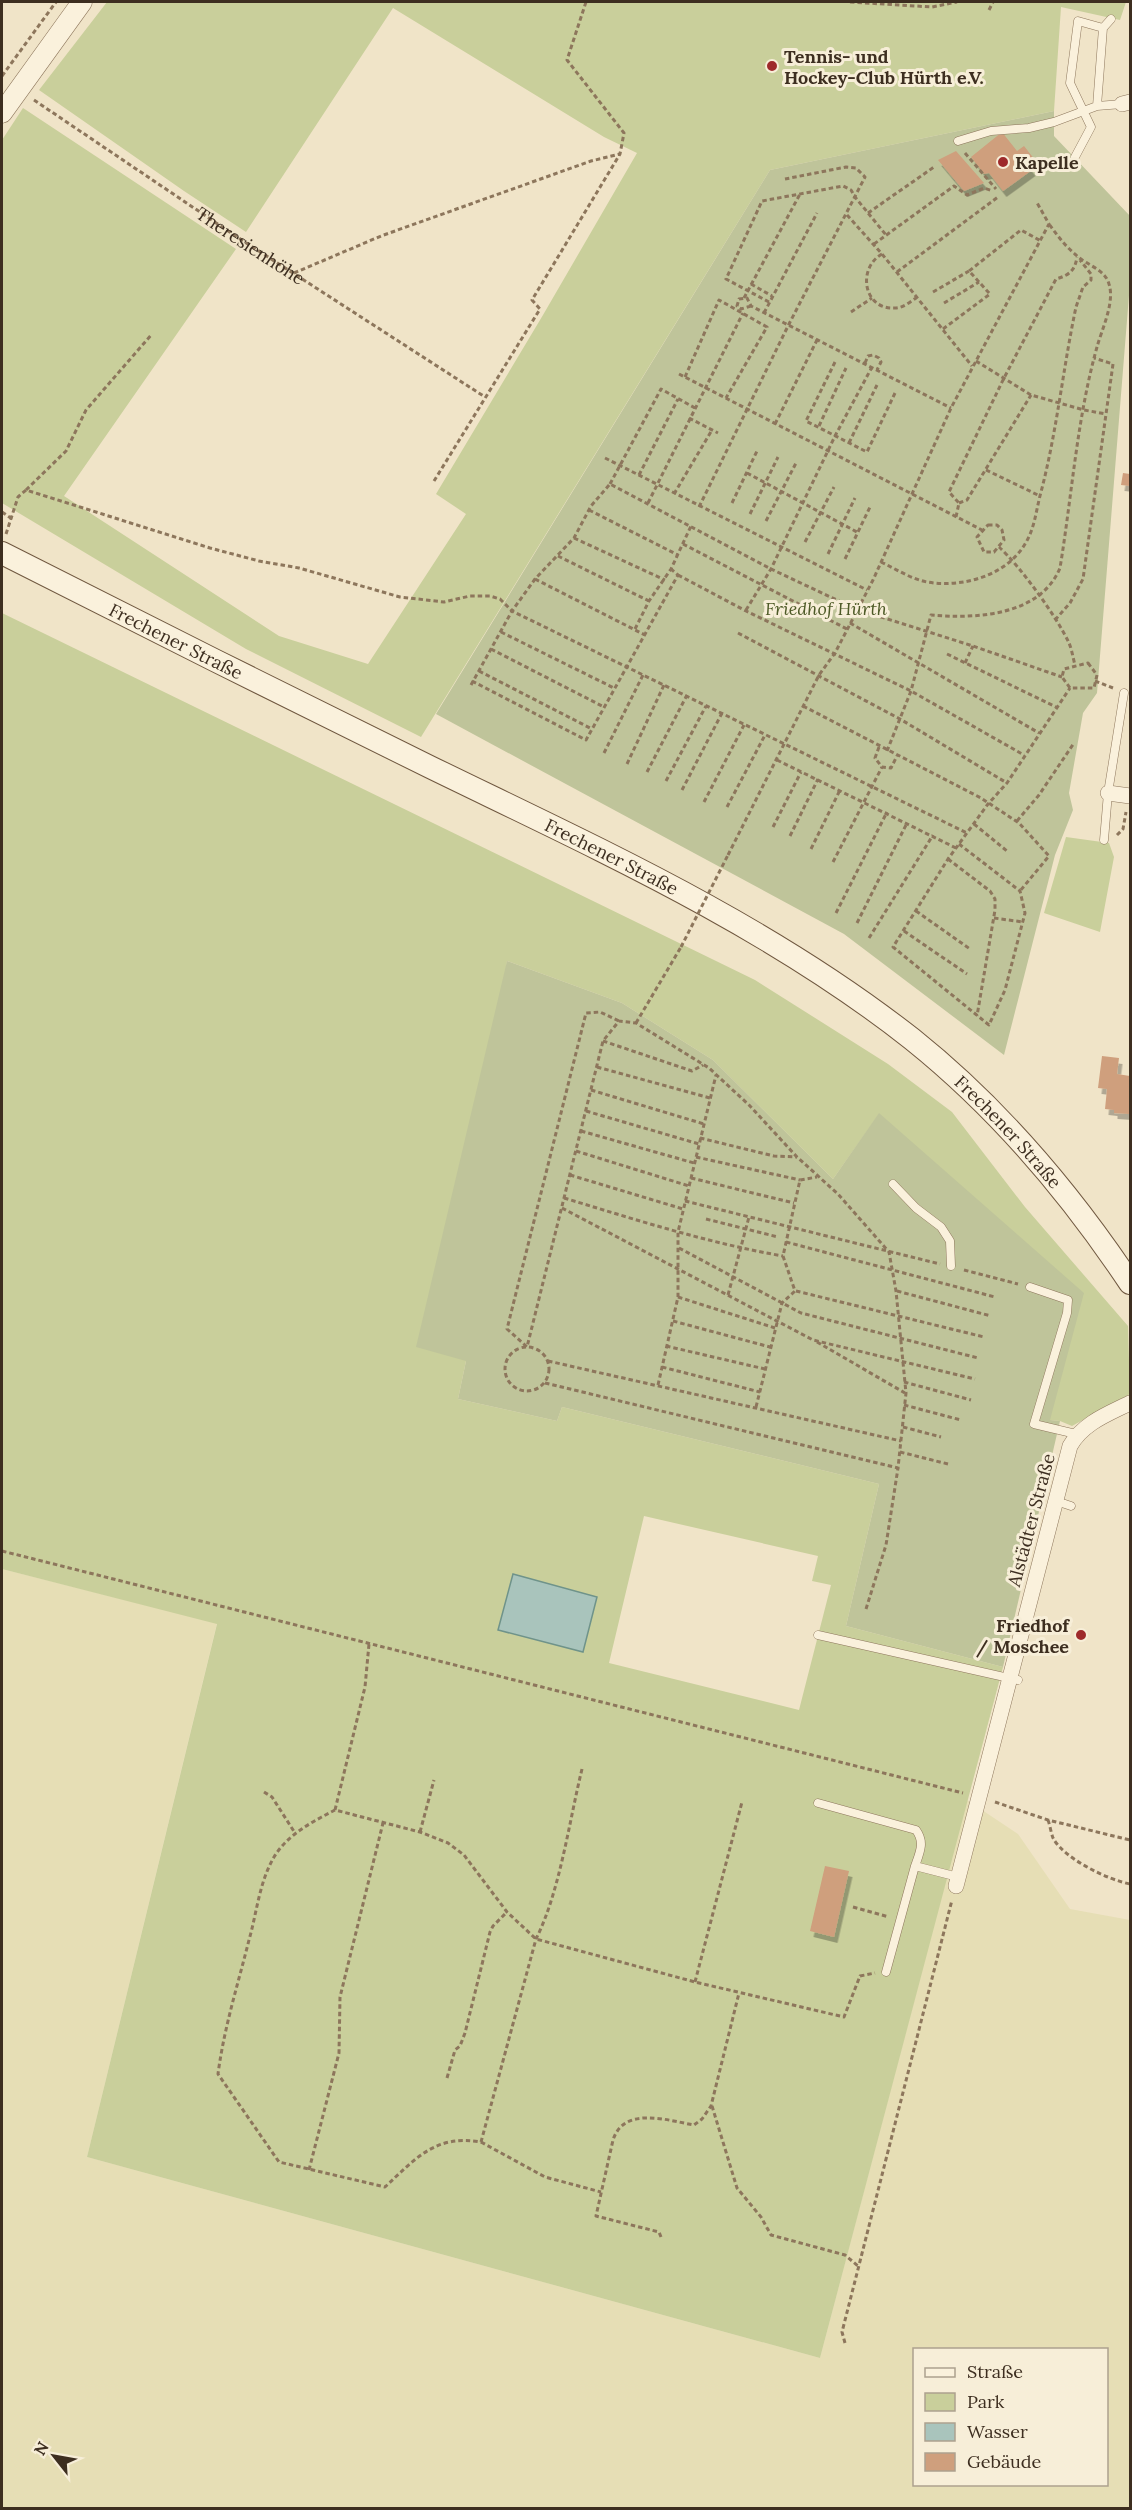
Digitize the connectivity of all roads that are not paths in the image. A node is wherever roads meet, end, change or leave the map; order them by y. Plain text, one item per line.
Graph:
1 (82, 2) edge
2 (1111, 19) dead end
3 (1103, 28) junction
4 (1126, 103) edge
5 (1097, 106) junction
6 (1084, 111) junction
7 (2, 113) edge
8 (958, 141) road end
9 (1075, 157) dead end
10 (2, 552) edge
11 (1120, 691) road end
12 (1108, 793) junction
13 (1129, 796) edge
14 (1107, 841) road end
15 (893, 1184) dead end
16 (951, 1266) road end
17 (1131, 1283) edge
18 (1030, 1287) road end
19 (1131, 1402) edge
20 (1076, 1434) junction
21 (818, 1635) dead end
22 (1014, 1679) junction
23 (818, 1803) dead end
24 (915, 1866) junction
25 (957, 1882) joint
26 (886, 1971) road end

1 - 7 street
2 - 3 lane
3 - 5 lane
3 - 6 lane
4 - 5 lane
5 - 6 lane
6 - 8 lane
6 - 9 lane
10 - 17 main road, Frechener Straße
11 - 12 lane
12 - 13 street
12 - 14 lane
15 - 16 lane
18 - 20 lane
19 - 20 street
20 - 22 street, Alstädter Straße
21 - 22 lane
22 - 25 street, Alstädter Straße
23 - 24 lane
24 - 25 lane
24 - 26 lane

